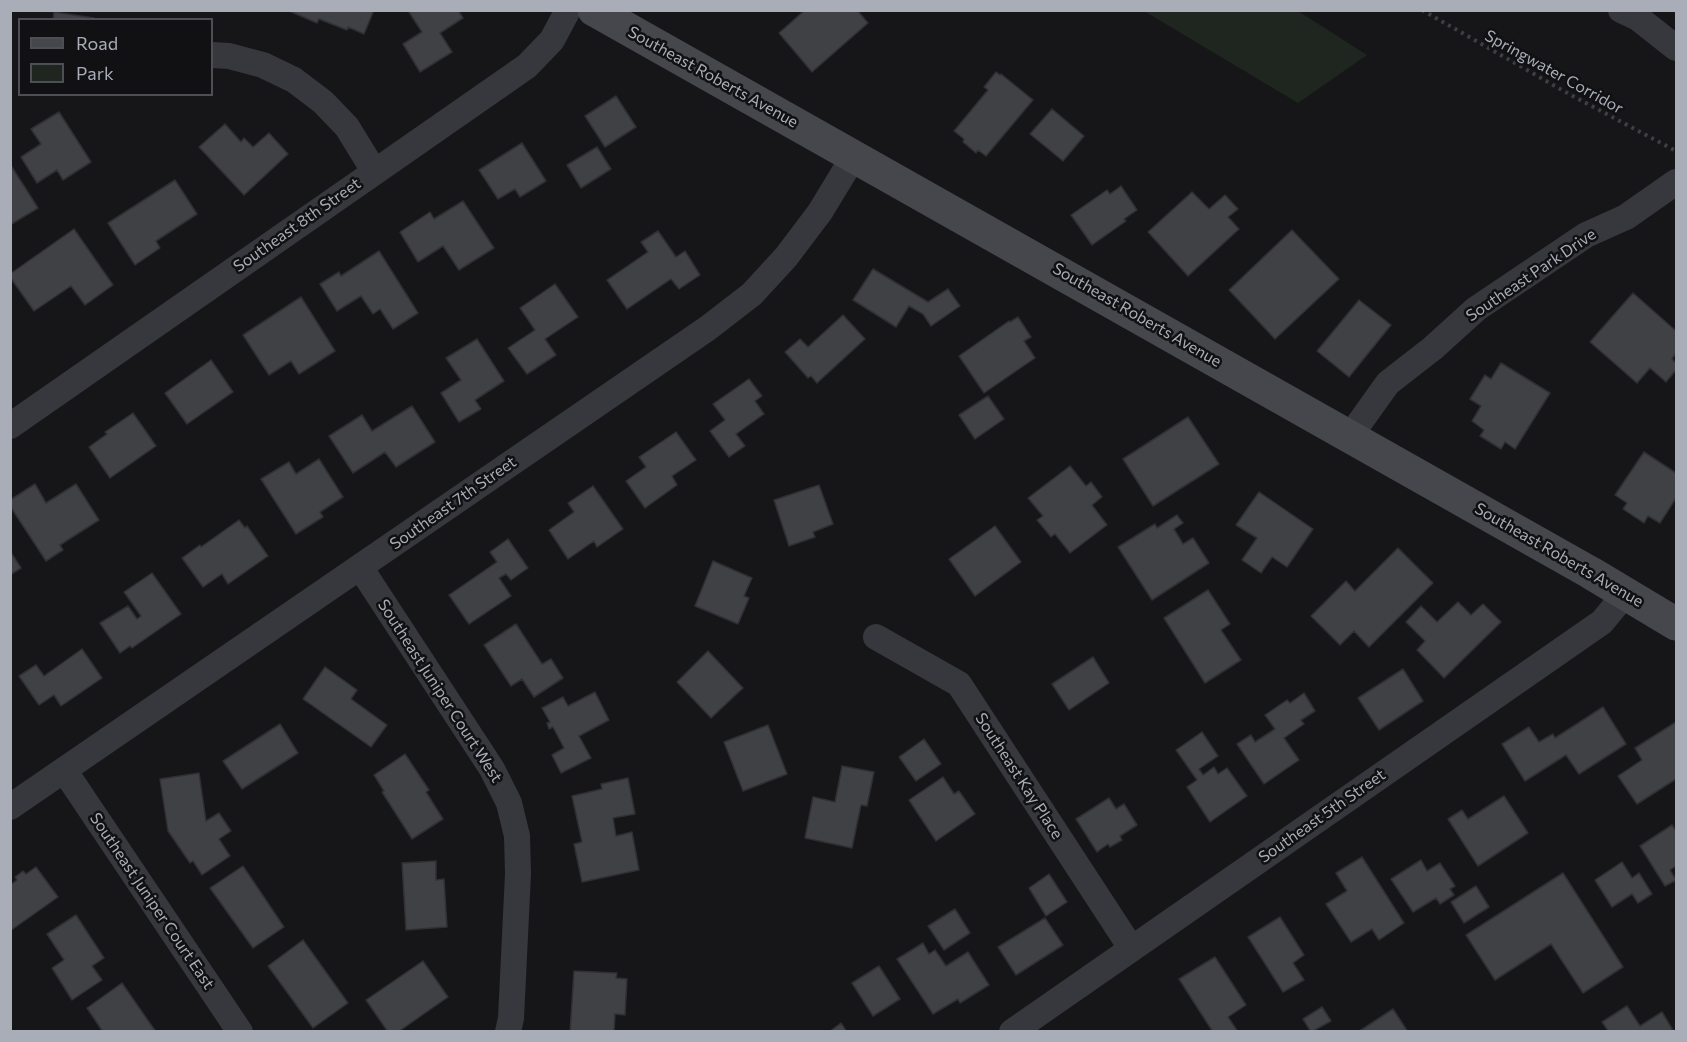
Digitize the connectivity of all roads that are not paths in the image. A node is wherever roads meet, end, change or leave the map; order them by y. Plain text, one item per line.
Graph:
1 (568, 10) edge
2 (594, 10) edge
3 (1621, 10) edge
4 (1677, 48) edge
5 (213, 55) edge
6 (854, 156) junction
7 (374, 171) junction
8 (1677, 182) edge
9 (10, 426) edge
10 (1350, 436) junction
11 (360, 567) junction
12 (1626, 593) junction
13 (1677, 624) edge
14 (876, 637) dead end
15 (64, 770) junction
16 (10, 807) edge
17 (1131, 948) junction
18 (240, 1032) edge
19 (508, 1032) edge
20 (1012, 1032) edge

1 - 7 street, Southeast 8th Street
2 - 6 street, Southeast Roberts Avenue
3 - 4 street
5 - 7 street
6 - 10 street, Southeast Roberts Avenue
6 - 11 street, Southeast 7th Street
7 - 9 street, Southeast 8th Street
8 - 10 street, Southeast Park Drive
10 - 12 street, Southeast Roberts Avenue
11 - 15 street, Southeast 7th Street
11 - 19 street, Southeast Juniper Court West
12 - 13 street, Southeast Roberts Avenue
12 - 17 street, Southeast 5th Street
14 - 17 street, Southeast Kay Place
15 - 16 street, Southeast 7th Street
15 - 18 street, Southeast Juniper Court East
17 - 20 street, Southeast 5th Street

